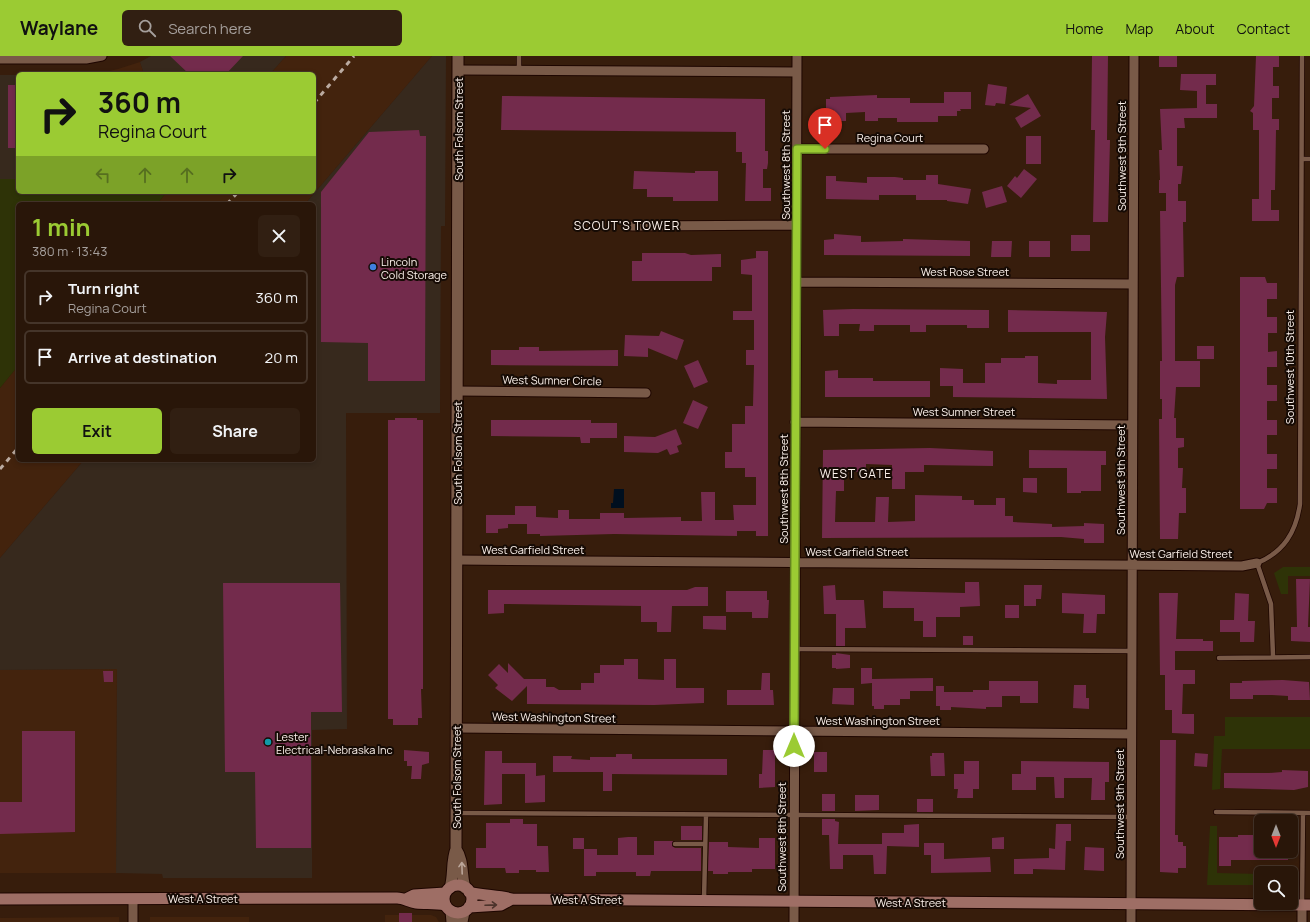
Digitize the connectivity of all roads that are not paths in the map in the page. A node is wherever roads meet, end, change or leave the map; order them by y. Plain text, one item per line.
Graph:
1 (102, 56) edge
2 (458, 56) edge
3 (519, 56) edge
4 (797, 56) edge
5 (1134, 56) edge
6 (1302, 56) edge
7 (0, 59) edge
8 (458, 70) junction
9 (519, 70) junction
10 (797, 72) junction
11 (797, 149) junction
12 (984, 149) dead end
13 (1302, 159) junction
14 (1310, 159) edge
15 (632, 226) dead end
16 (796, 226) junction
17 (796, 282) junction
18 (1133, 284) junction
19 (457, 391) junction
20 (646, 393) dead end
21 (795, 422) junction
22 (1132, 425) junction
23 (457, 560) junction
24 (794, 563) junction
25 (1257, 563) junction
26 (1132, 565) junction
27 (794, 649) junction
28 (1132, 651) junction
29 (1273, 656) junction
30 (1310, 657) edge
31 (1219, 658) dead end
32 (456, 728) junction
33 (794, 731) junction
34 (1132, 734) junction
35 (1216, 812) dead end
36 (456, 813) junction
37 (1303, 813) junction
38 (1310, 813) edge
39 (706, 815) junction
40 (793, 816) junction
41 (1131, 817) junction
42 (674, 844) dead end
43 (706, 844) junction
44 (456, 849) junction
45 (467, 890) junction
46 (448, 891) junction
47 (133, 898) junction
48 (406, 898) junction
49 (0, 899) edge
50 (512, 899) junction
51 (704, 900) junction
52 (793, 901) junction
53 (1131, 904) junction
54 (1306, 905) edge
55 (449, 913) edge
56 (465, 914) edge
57 (133, 922) edge
58 (794, 922) edge
59 (1131, 922) edge
60 (1302, 922) edge

1 - 7 street
2 - 8 street, South Folsom Street
3 - 9 lane
4 - 10 street, Southwest 8th Street
5 - 18 street, Southwest 9th Street
6 - 13 lane, Southwest 10th Street
8 - 9 street
8 - 19 street, South Folsom Street
9 - 10 street
10 - 11 street, Southwest 8th Street
11 - 12 street, Regina Court
11 - 16 street, Southwest 8th Street
13 - 14 lane
13 - 25 lane, Southwest 10th Street
15 - 16 street
16 - 17 street, Southwest 8th Street
17 - 18 street, West Rose Street
17 - 21 street, Southwest 8th Street
18 - 22 street, Southwest 9th Street
19 - 20 street, West Sumner Circle
19 - 23 street, South Folsom Street
21 - 22 street, West Sumner Street
21 - 24 street, Southwest 8th Street
22 - 26 street, Southwest 9th Street
23 - 24 street, West Garfield Street
23 - 32 street, South Folsom Street
24 - 26 street, West Garfield Street
24 - 27 street, Southwest 8th Street
25 - 26 street, West Garfield Street
25 - 29 lane
26 - 28 street, Southwest 9th Street
27 - 28 lane
27 - 33 street, Southwest 8th Street
28 - 34 street, Southwest 9th Street
29 - 30 lane
29 - 31 lane
32 - 33 street, West Washington Street
32 - 36 street, South Folsom Street
33 - 34 street, West Washington Street
33 - 40 street, Southwest 8th Street
34 - 41 street, Southwest 9th Street
35 - 37 lane
36 - 39 lane
36 - 44 street, South Folsom Street
37 - 38 lane
37 - 54 lane
39 - 40 lane
39 - 43 lane
40 - 41 lane
40 - 52 street, Southwest 8th Street
41 - 53 street, Southwest 9th Street
42 - 43 lane
43 - 51 lane
45 -> 44 street, South Folsom Street
44 - 46 street, South Folsom Street
45 - 46 main road
45 - 50 main road, West A Street
45 - 56 main road
46 - 48 main road, West A Street
46 - 55 main road
47 - 48 main road, West A Street
47 - 49 main road, West A Street
47 - 57 street
48 - 55 main road, West A Street
50 - 51 main road, West A Street
56 -> 50 main road, West A Street
51 - 52 main road, West A Street
52 - 53 main road, West A Street
52 - 58 street, Southwest 8th Street
53 - 54 main road, West A Street
53 - 59 street, Southwest 9th Street
54 - 60 street
55 - 56 main road

